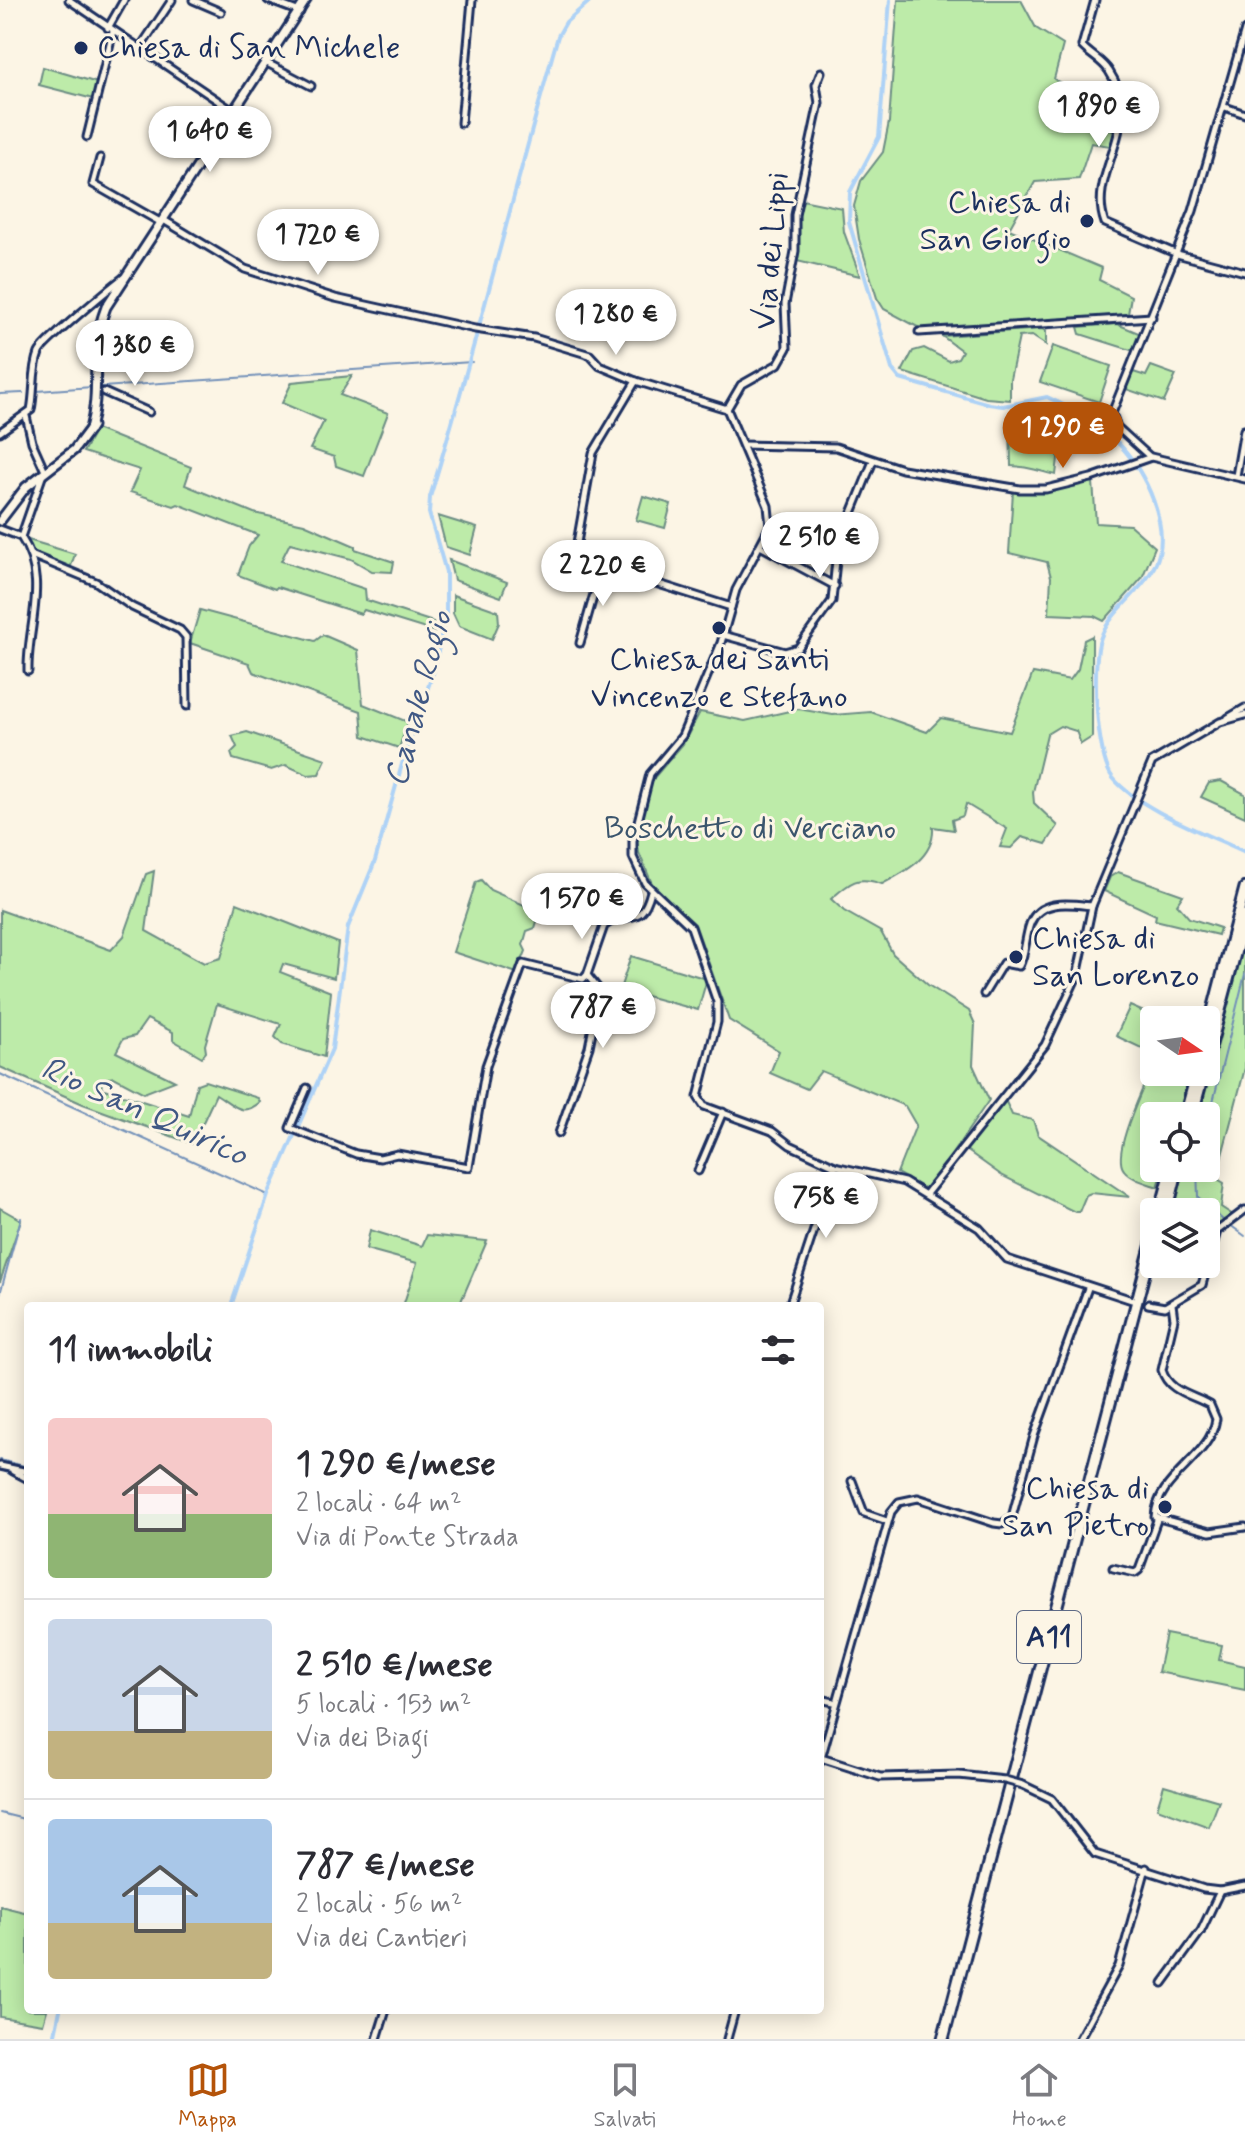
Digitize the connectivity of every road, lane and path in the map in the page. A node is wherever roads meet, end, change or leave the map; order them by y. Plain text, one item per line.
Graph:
1 (70, 0) edge
2 (124, 0) edge
3 (172, 0) edge
4 (193, 0) edge
5 (268, 0) edge
6 (306, 0) edge
7 (472, 0) edge
8 (1095, 0) edge
9 (221, 12) dead end
10 (300, 12) junction
11 (111, 29) junction
12 (1245, 30) edge
13 (140, 48) junction
14 (267, 63) junction
15 (821, 72) dead end
16 (311, 86) dead end
17 (1225, 107) junction
18 (233, 111) junction
19 (1245, 114) edge
20 (461, 123) dead end
21 (87, 137) dead end
22 (100, 158) dead end
23 (161, 221) junction
24 (1177, 254) junction
25 (1245, 272) edge
26 (123, 277) junction
27 (95, 304) junction
28 (89, 310) junction
29 (105, 311) junction
30 (1152, 317) junction
31 (919, 332) dead end
32 (96, 345) junction
33 (636, 381) junction
34 (102, 390) junction
35 (727, 409) junction
36 (149, 412) dead end
37 (26, 416) junction
38 (90, 429) junction
39 (1244, 430) edge
40 (0, 432) edge
41 (743, 445) junction
42 (1151, 457) junction
43 (873, 461) junction
44 (44, 472) junction
45 (1236, 476) junction
46 (1245, 479) edge
47 (0, 521) edge
48 (0, 529) edge
49 (21, 537) junction
50 (761, 547) junction
51 (31, 555) junction
52 (602, 566) junction
53 (835, 586) junction
54 (731, 607) junction
55 (723, 635) junction
56 (580, 643) dead end
57 (28, 671) dead end
58 (187, 706) dead end
59 (1245, 708) edge
60 (1245, 715) edge
61 (1220, 722) junction
62 (1245, 888) edge
63 (651, 891) junction
64 (1092, 906) junction
65 (1245, 916) edge
66 (587, 975) junction
67 (984, 994) dead end
68 (1214, 1006) edge
69 (1220, 1010) edge
70 (307, 1088) dead end
71 (723, 1112) junction
72 (559, 1133) dead end
73 (835, 1166) junction
74 (698, 1171) dead end
75 (926, 1194) junction
76 (1245, 1210) edge
77 (1143, 1278) edge
78 (1149, 1278) edge
79 (1088, 1288) junction
80 (1132, 1300) dead end
81 (790, 1302) edge
82 (1148, 1304) dead end
83 (1172, 1304) junction
84 (0, 1466) edge
85 (12, 1470) junction
86 (24, 1472) edge
87 (24, 1477) edge
88 (852, 1481) dead end
89 (1157, 1520) junction
90 (887, 1521) junction
91 (1245, 1527) edge
92 (1113, 1568) dead end
93 (824, 1700) edge
94 (834, 1702) junction
95 (824, 1747) edge
96 (824, 1761) edge
97 (1146, 1868) junction
98 (1245, 1886) edge
99 (1220, 1891) junction
100 (1163, 1983) dead end
101 (385, 2014) edge
102 (734, 2014) edge
103 (377, 2039) edge
104 (727, 2039) edge
105 (946, 2039) edge
106 (1079, 2039) edge

1 - 11 street
2 - 11 street
3 - 13 street
4 - 9 street
5 - 10 street
6 - 10 main road
7 - 20 street
8 - 24 street
10 - 14 main road
11 - 13 street
11 - 21 street
12 - 17 street
13 - 18 street
14 - 16 street
14 - 18 main road
15 - 35 street, Via dei Lippi
17 - 19 street
17 - 24 street
18 - 23 main road
22 - 23 street
23 - 26 main road
23 - 33 street
24 - 25 street
24 - 30 street
26 - 27 street
26 - 29 main road
27 - 28 street
27 - 29 street
28 - 29 street
28 - 37 street
29 - 32 main road
30 - 31 street
30 - 42 street
32 - 34 main road
32 - 38 main road
33 - 35 street
33 - 52 street
34 - 36 street
34 - 38 main road
35 - 41 street
37 - 40 street
37 - 44 street
38 - 44 main road
39 - 45 street
41 - 43 street
41 - 50 street
42 - 43 street
42 - 45 street
43 - 53 street
44 - 47 main road
44 - 49 street
45 - 46 street
48 - 49 street
49 - 51 street
50 - 53 street
50 - 54 street
51 - 57 street
51 - 58 street
52 - 54 street
52 - 56 street
53 - 55 street
54 - 55 street
55 - 63 street
59 - 61 street
60 - 61 street
61 - 64 street
62 - 68 highway
63 - 66 street
63 - 71 street
64 - 67 street
64 - 75 street
65 - 69 highway
66 - 70 street
66 - 72 street
71 - 73 street
71 - 74 street
73 - 75 street
73 - 81 street
75 - 79 street
76 - 83 street
77 - 105 highway, A11
78 - 105 highway, A11
79 - 80 street
79 - 90 street
82 - 83 street
83 - 89 street
84 - 85 street
85 - 86 street
85 - 87 street
88 - 90 street
89 - 91 street
89 - 92 street
90 - 94 street
93 - 94 street
94 - 95 street
96 - 97 street, bridge
97 - 99 street
97 - 106 street
98 - 99 street
99 - 100 street
101 - 103 street
102 - 104 street

